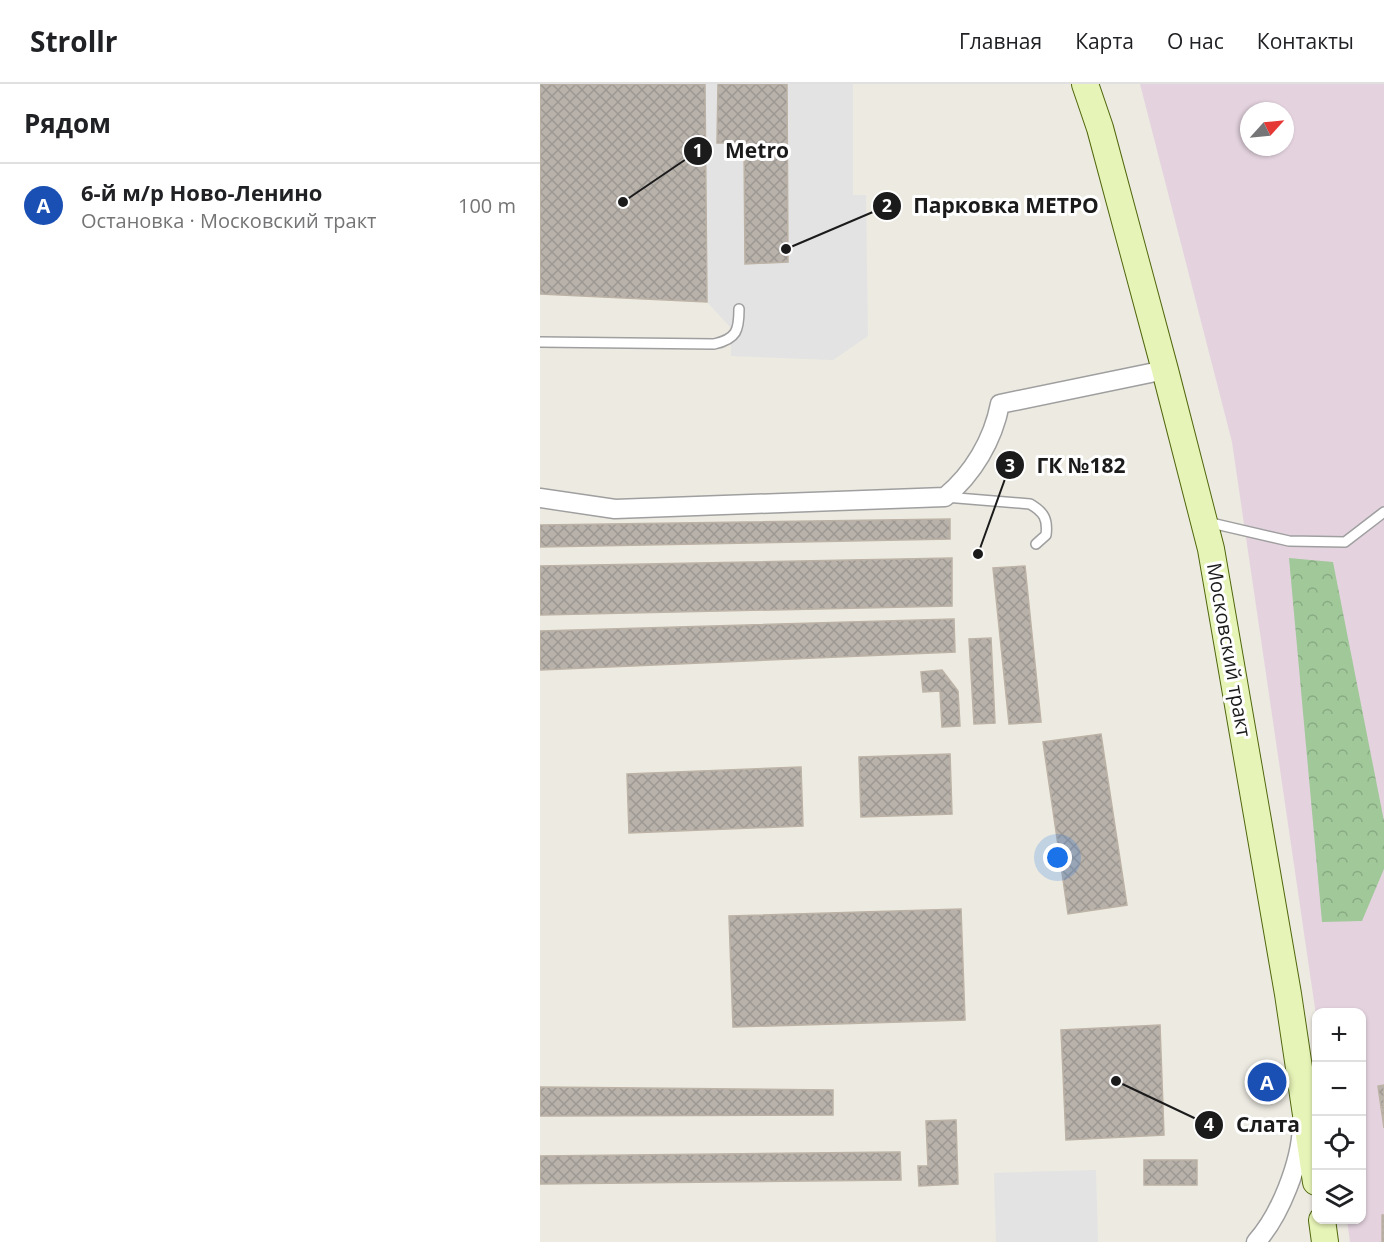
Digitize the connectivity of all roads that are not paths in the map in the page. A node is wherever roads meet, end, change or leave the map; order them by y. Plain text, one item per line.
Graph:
1 (1079, 84) edge
2 (1085, 84) edge
3 (1100, 128) junction
4 (738, 309) dead end
5 (540, 342) edge
6 (1165, 370) junction
7 (945, 497) junction
8 (540, 498) edge
9 (1384, 512) edge
10 (1205, 522) junction
11 (1035, 544) dead end
12 (1302, 1083) junction
13 (1315, 1170) edge
14 (1323, 1224) edge
15 (1256, 1242) edge
16 (1325, 1242) edge

1 - 3 main road
2 - 3 main road
3 - 6 main road, Московский тракт
4 - 5 lane
6 - 7 street
6 - 10 main road, Московский тракт
7 - 8 street
7 - 11 lane
9 - 10 lane
10 - 12 main road, Московский тракт
12 - 13 main road, Московский тракт
12 - 15 street
14 - 16 main road

